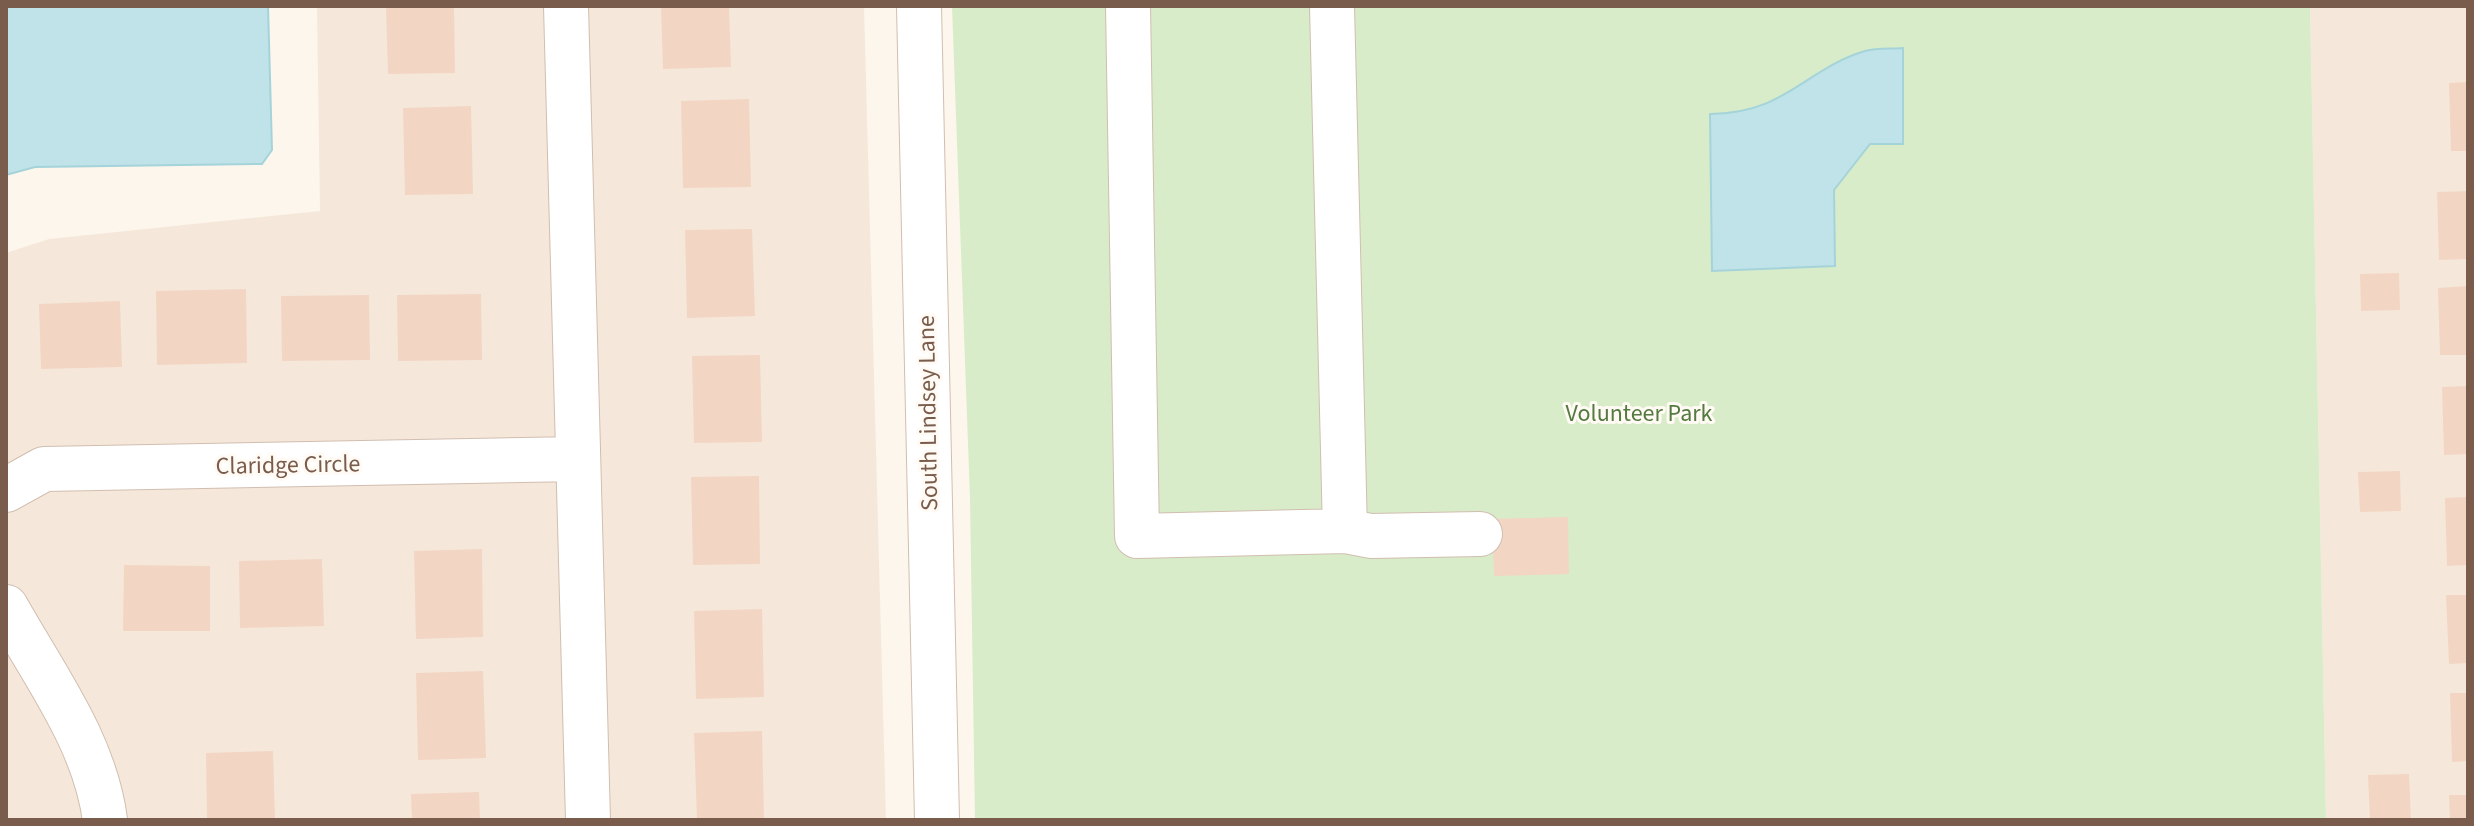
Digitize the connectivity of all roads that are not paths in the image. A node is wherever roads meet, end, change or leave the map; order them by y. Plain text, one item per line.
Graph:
1 (566, 6) edge
2 (919, 6) edge
3 (1128, 6) edge
4 (1332, 6) edge
5 (576, 459) junction
6 (6, 490) edge
7 (1345, 531) junction
8 (1480, 534) dead end
9 (6, 607) edge
10 (105, 820) edge
11 (588, 820) edge
12 (937, 820) edge

1 - 5 street
2 - 12 street, South Lindsey Lane
3 - 7 street
4 - 7 street
5 - 6 street, Claridge Circle
5 - 11 street
7 - 8 street
9 - 10 street

